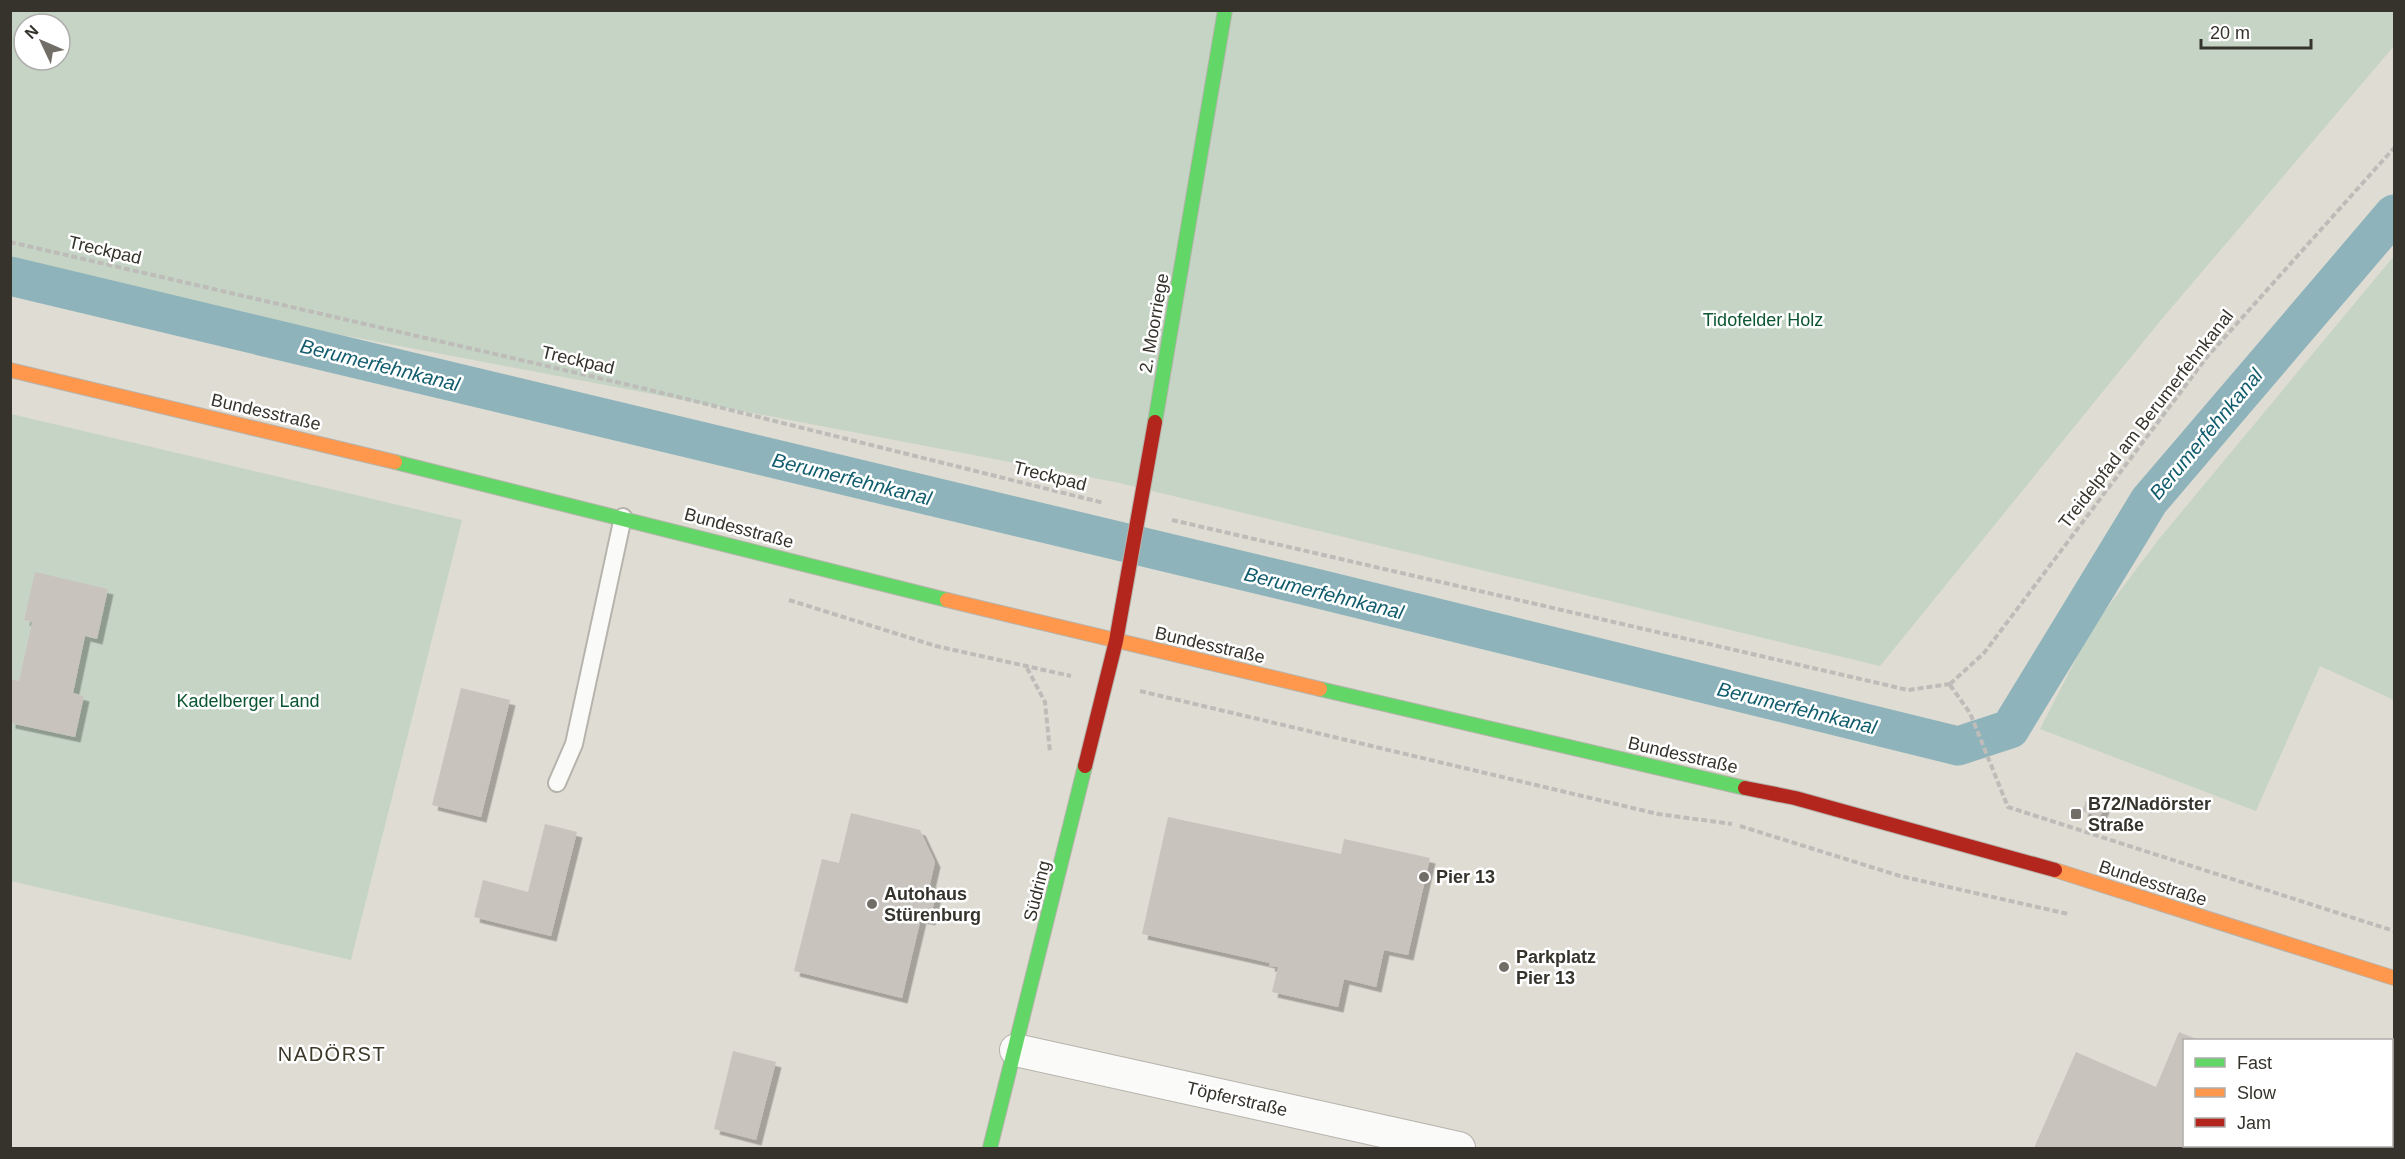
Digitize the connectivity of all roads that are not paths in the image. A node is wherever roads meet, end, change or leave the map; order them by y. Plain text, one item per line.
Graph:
1 (1224, 10) edge
2 (10, 370) edge
3 (623, 517) junction
4 (1116, 641) junction
5 (557, 783) dead end
6 (2394, 978) edge
7 (1016, 1050) junction
8 (990, 1149) edge
9 (1459, 1149) edge

1 - 4 main road, 2. Moorriege
2 - 3 main road, Bundesstraße
3 - 4 main road, Bundesstraße
3 - 5 lane
4 - 6 main road, Bundesstraße
4 - 7 main road, Südring
7 - 8 main road, Südring
7 - 9 street, Töpferstraße

